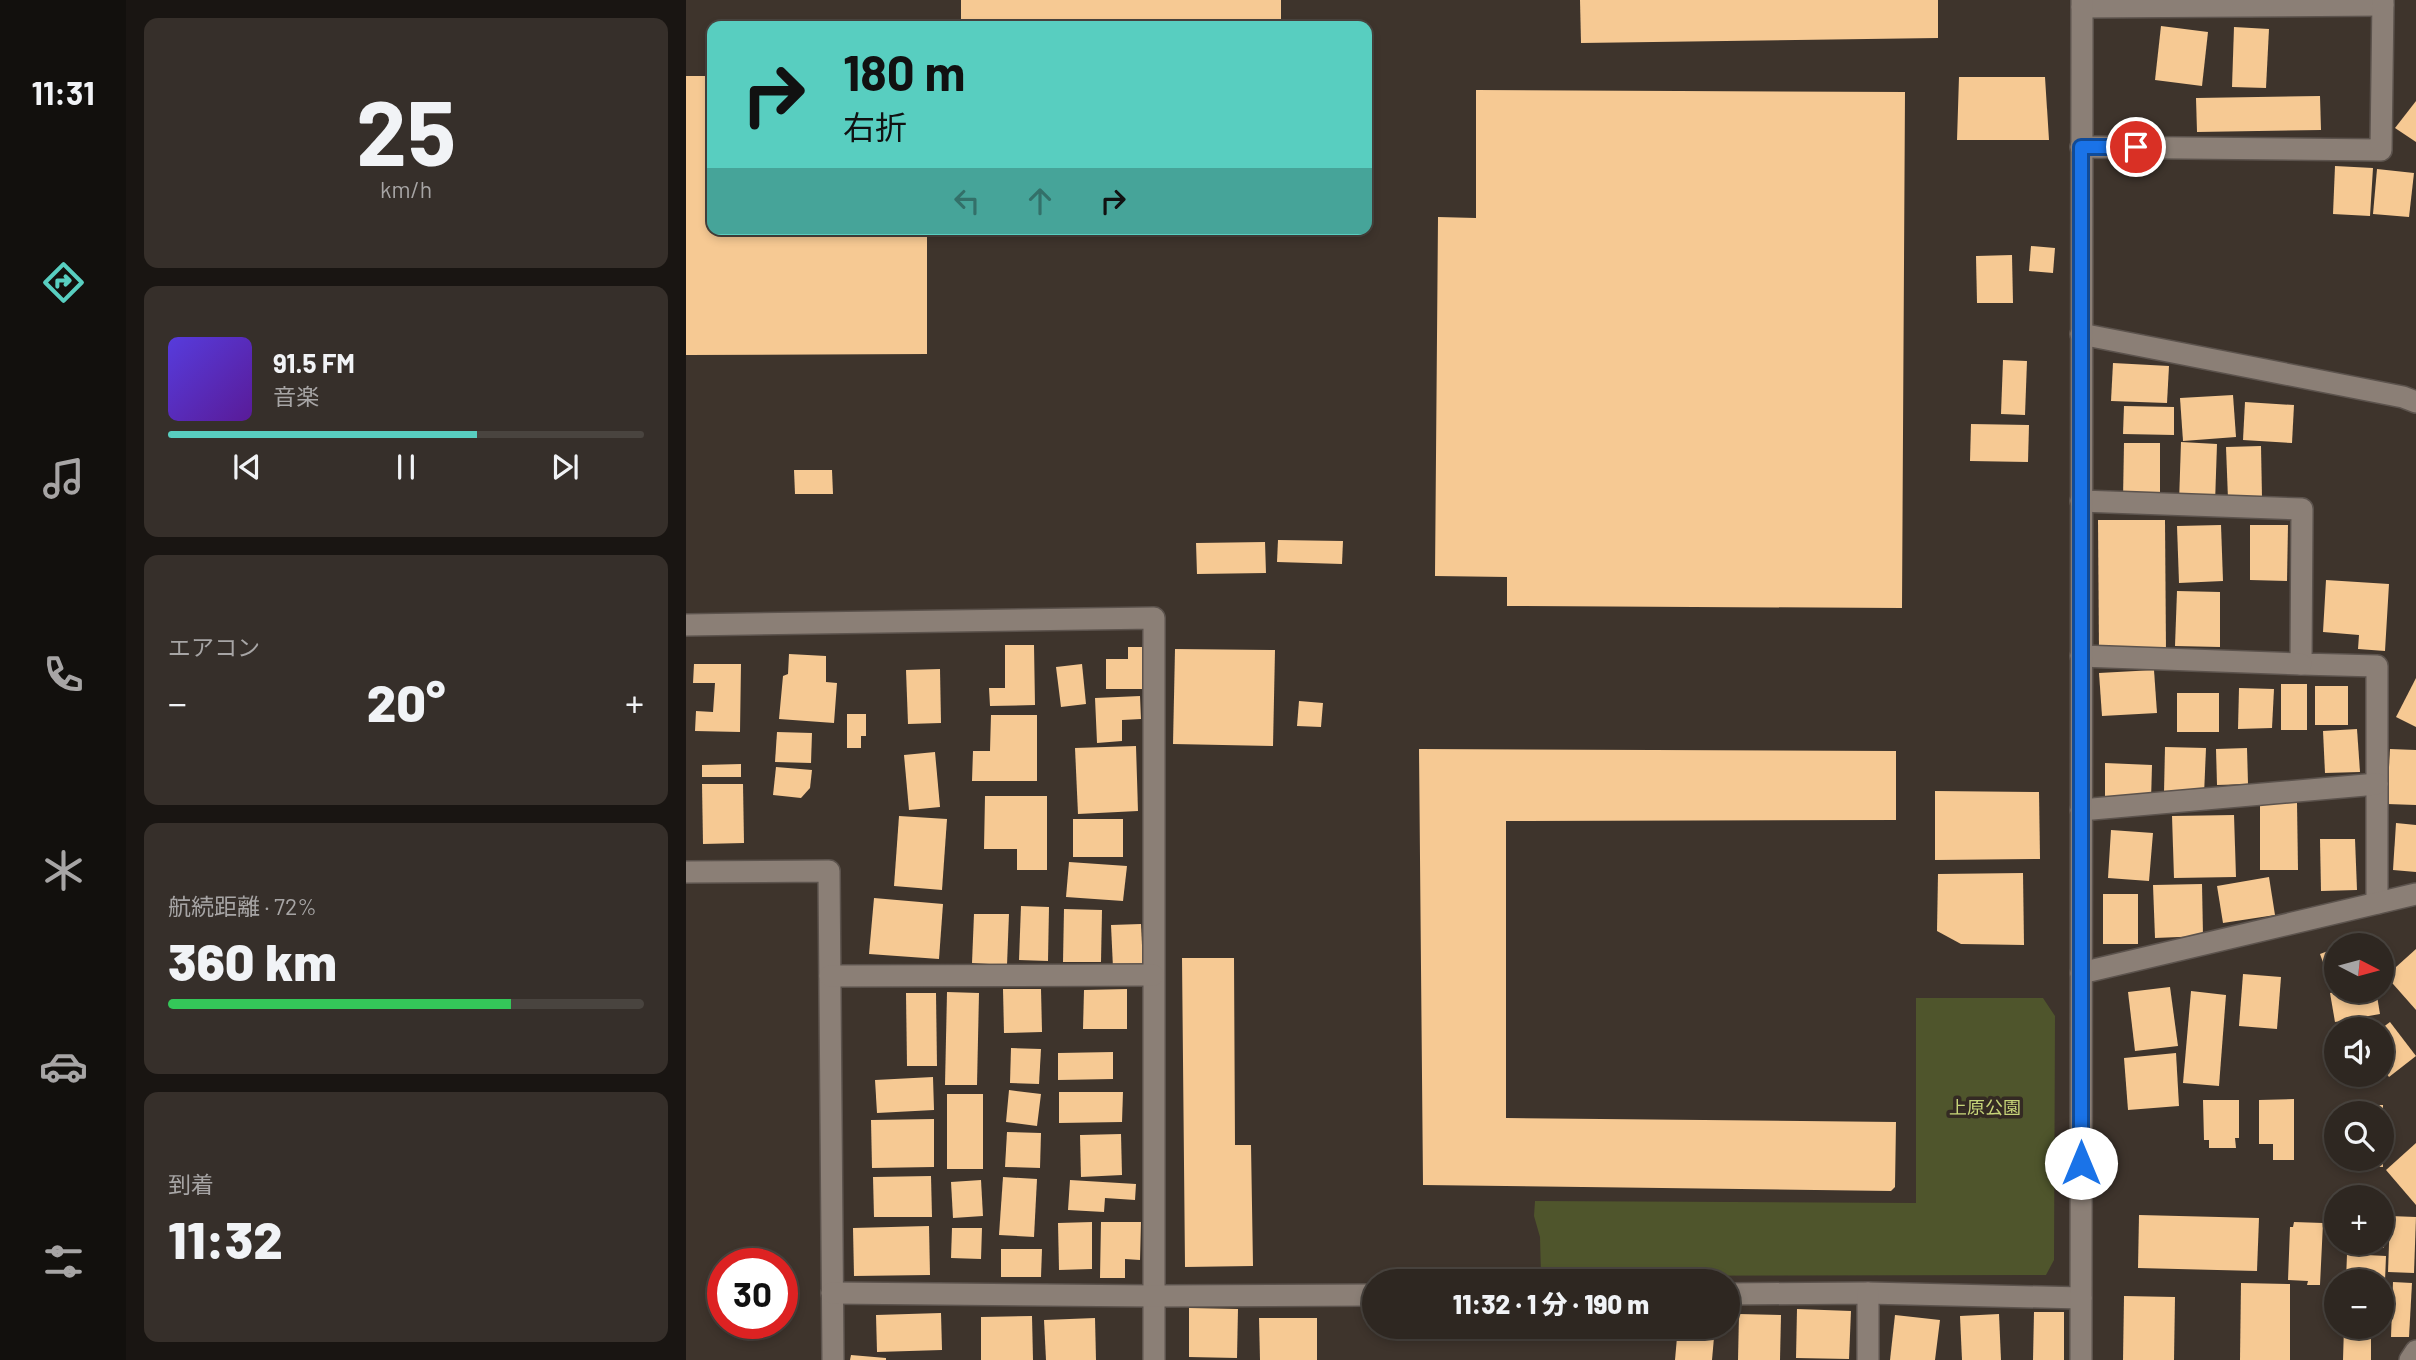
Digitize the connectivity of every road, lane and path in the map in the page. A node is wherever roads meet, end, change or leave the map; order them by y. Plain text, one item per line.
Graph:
1 (2082, 3) edge
2 (2383, 3) edge
3 (2081, 147) junction
4 (2081, 334) junction
5 (2416, 402) edge
6 (2081, 501) junction
7 (686, 625) edge
8 (2081, 656) junction
9 (2301, 664) junction
10 (2377, 784) junction
11 (2081, 810) junction
12 (686, 872) edge
13 (2415, 896) edge
14 (2378, 903) junction
15 (2081, 973) junction
16 (1153, 975) junction
17 (830, 976) junction
18 (832, 1293) junction
19 (1868, 1293) junction
20 (1740, 1294) edge
21 (1155, 1296) junction
22 (1362, 1296) edge
23 (2081, 1298) junction
24 (2416, 1351) edge
25 (833, 1360) edge
26 (1154, 1360) edge
27 (1868, 1360) edge
28 (2081, 1360) edge
29 (2410, 1360) edge

1 - 2 street
1 - 3 street
2 - 3 street
3 - 4 street
4 - 5 street
4 - 6 street
6 - 8 street
6 - 9 street
7 - 16 street
8 - 9 street
8 - 11 street
9 - 10 street
10 - 11 street
10 - 14 street
11 - 15 street
12 - 17 street
13 - 14 street
14 - 15 street
15 - 23 street
16 - 17 street
16 - 21 street
17 - 18 street
18 - 21 street
18 - 25 street
19 - 20 street
19 - 23 street
19 - 27 street
21 - 22 street
21 - 26 street
23 - 28 street
24 - 29 street

